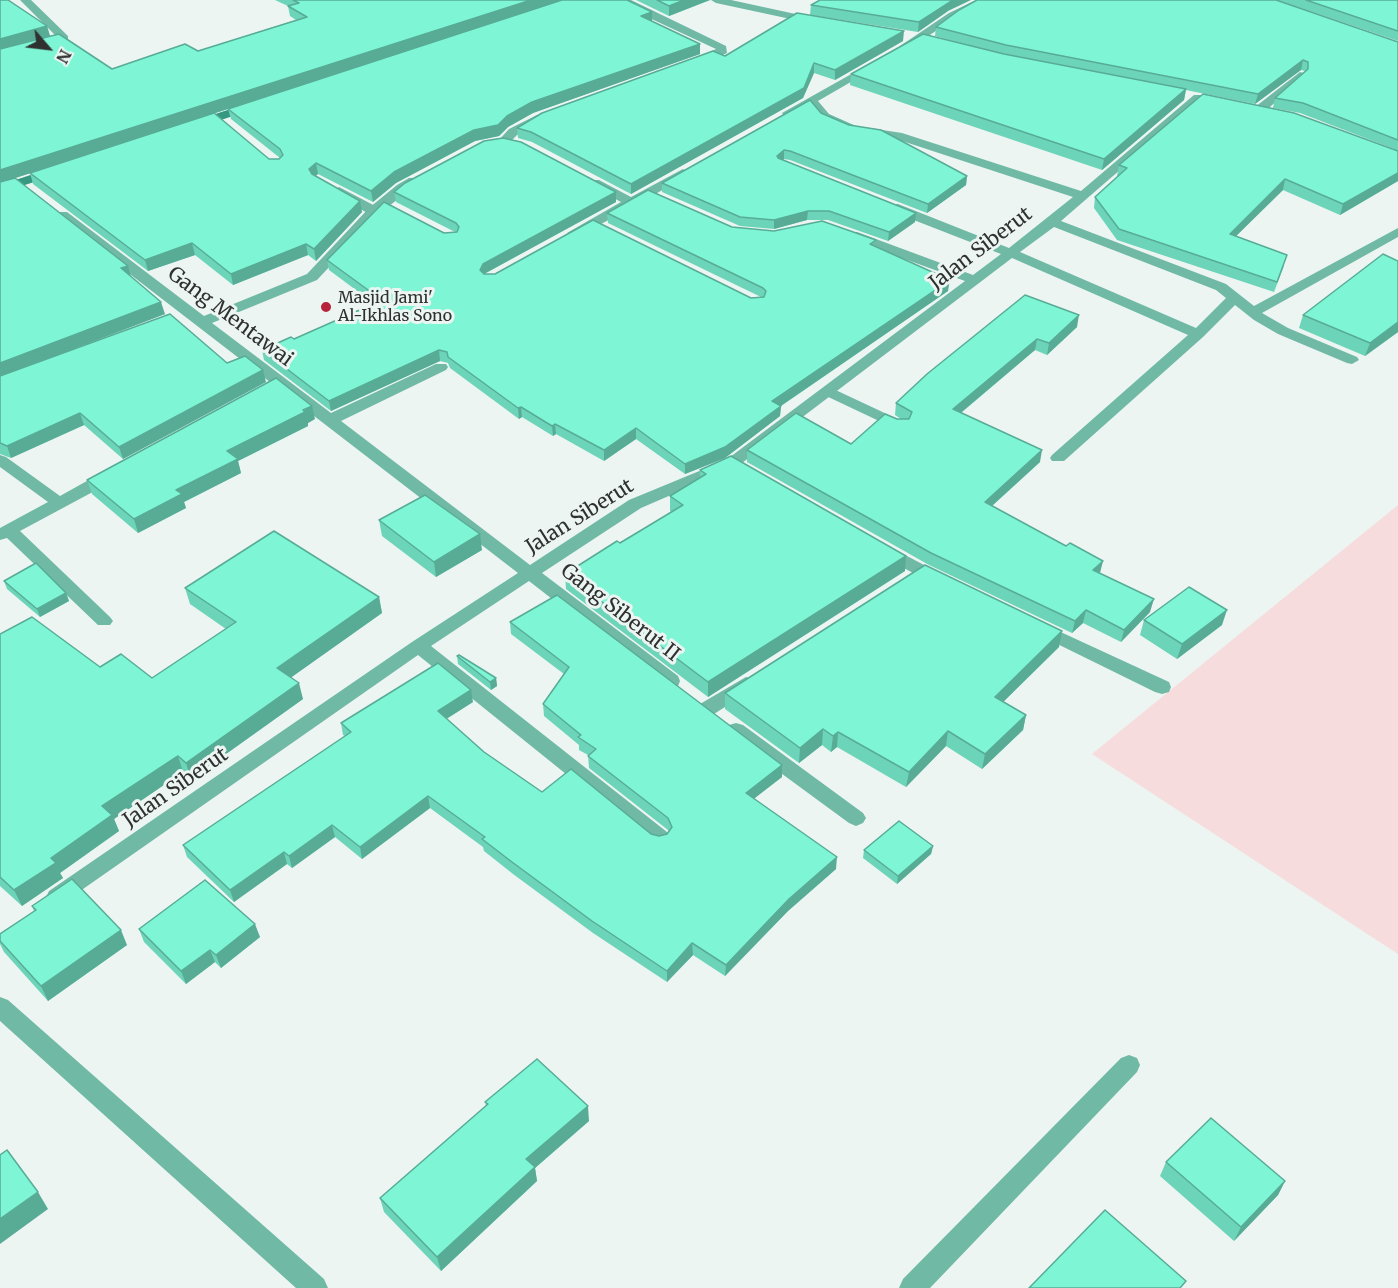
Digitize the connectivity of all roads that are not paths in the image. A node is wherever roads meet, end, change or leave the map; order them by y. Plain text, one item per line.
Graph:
1 (25, 0) edge
2 (624, 0) edge
3 (716, 0) edge
4 (984, 0) edge
5 (827, 23) edge
6 (897, 34) edge
7 (64, 38) junction
8 (926, 39) junction
9 (49, 42) edge
10 (75, 46) edge
11 (682, 68) edge
12 (1300, 75) edge
13 (1197, 97) edge
14 (811, 100) junction
15 (262, 103) edge
16 (548, 114) edge
17 (1277, 114) edge
18 (780, 117) edge
19 (186, 128) edge
20 (521, 144) edge
21 (699, 164) edge
22 (64, 168) edge
23 (579, 175) edge
24 (421, 177) edge
25 (20, 183) junction
26 (328, 185) edge
27 (0, 189) edge
28 (648, 193) junction
29 (1083, 196) junction
30 (631, 202) junction
31 (668, 202) edge
32 (882, 202) edge
33 (384, 207) junction
34 (1052, 222) junction
35 (592, 223) junction
36 (843, 231) edge
37 (1398, 232) edge
38 (613, 233) edge
39 (562, 240) edge
40 (1011, 253) junction
41 (974, 280) junction
42 (1235, 297) junction
43 (1253, 312) junction
44 (202, 322) junction
45 (1198, 334) junction
46 (1352, 360) dead end
47 (441, 367) edge
48 (827, 391) junction
49 (330, 420) junction
50 (901, 426) edge
51 (1058, 458) dead end
52 (0, 460) edge
53 (732, 463) junction
54 (123, 468) edge
55 (752, 474) edge
56 (60, 502) junction
57 (5, 533) edge
58 (872, 543) edge
59 (922, 571) junction
60 (530, 573) junction
61 (902, 584) edge
62 (953, 586) edge
63 (104, 621) dead end
64 (1026, 621) edge
65 (418, 646) junction
66 (766, 671) edge
67 (1161, 687) dead end
68 (707, 709) junction
69 (856, 818) dead end
70 (660, 838) edge
71 (39, 908) edge
72 (0, 1007) edge
73 (1128, 1065) dead end
74 (315, 1288) edge
75 (912, 1288) edge

1 - 7 street
2 - 11 street
3 - 5 street
4 - 8 street
6 - 8 street
7 - 9 street
7 - 10 street
8 - 14 street
12 - 17 street
13 - 29 street, Jalan Siberut
14 - 18 street
14 - 29 street
15 - 19 street
16 - 20 street
21 - 28 street
22 - 25 street
23 - 30 street
24 - 33 street
25 - 27 street
25 - 44 street, Gang Mentawai
26 - 33 street
28 - 30 street
28 - 31 street
29 - 34 street, Jalan Siberut
30 - 35 street
32 - 40 street
33 - 44 street
34 - 40 street, Jalan Siberut
34 - 42 street
35 - 38 street
35 - 39 street
36 - 41 street
37 - 43 street
40 - 41 street, Jalan Siberut
40 - 45 street
41 - 48 street, Jalan Siberut
42 - 43 street
42 - 45 street
43 - 46 street
44 - 49 street, Gang Mentawai
45 - 51 street
47 - 49 street
48 - 50 street
48 - 53 street, Jalan Siberut
49 - 60 street, Gang Mentawai
52 - 56 street
53 - 55 street
53 - 60 street, Jalan Siberut
54 - 56 street
56 - 57 street
57 - 63 street
58 - 59 street
59 - 61 street
59 - 62 street
60 - 65 street, Jalan Siberut
60 - 68 street, Gang Siberut II
64 - 67 street
65 - 70 street
65 - 71 street, Jalan Siberut
66 - 68 street
68 - 69 street, Gang Siberut II
72 - 74 street
73 - 75 street

